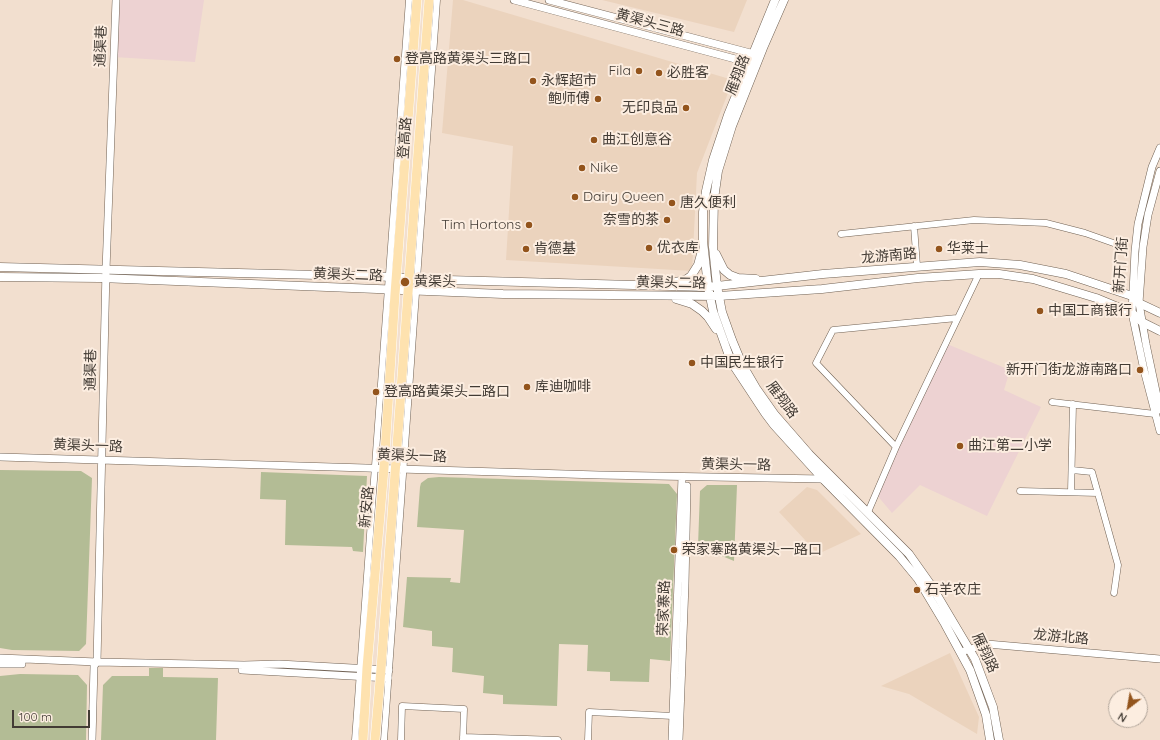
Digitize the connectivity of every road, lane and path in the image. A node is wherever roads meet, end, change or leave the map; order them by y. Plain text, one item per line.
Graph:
1 (116, 0) edge
2 (409, 0) edge
3 (417, 0) edge
4 (429, 0) edge
5 (437, 0) edge
6 (514, 0) edge
7 (549, 0) edge
8 (775, 0) edge
9 (784, 0) edge
10 (756, 54) junction
11 (753, 64) junction
12 (1160, 148) edge
13 (1160, 171) edge
14 (914, 226) junction
15 (841, 234) dead end
16 (703, 241) junction
17 (1119, 245) dead end
18 (713, 247) junction
19 (918, 266) junction
20 (0, 267) edge
21 (106, 274) junction
22 (979, 274) junction
23 (393, 276) junction
24 (0, 277) edge
25 (413, 279) junction
26 (766, 280) junction
27 (660, 286) junction
28 (717, 286) junction
29 (708, 287) junction
30 (392, 290) junction
31 (412, 291) junction
32 (664, 296) junction
33 (710, 296) junction
34 (719, 296) junction
35 (1132, 296) junction
36 (1139, 303) junction
37 (1132, 313) junction
38 (1160, 313) edge
39 (957, 318) junction
40 (1142, 322) junction
41 (1160, 331) edge
42 (723, 340) junction
43 (1052, 402) dead end
44 (1073, 404) junction
45 (1158, 412) edge
46 (1160, 431) edge
47 (896, 447) junction
48 (0, 457) edge
49 (102, 460) junction
50 (379, 468) junction
51 (400, 468) junction
52 (1072, 470) junction
53 (685, 477) junction
54 (823, 479) junction
55 (1020, 491) dead end
56 (1071, 492) junction
57 (1098, 493) junction
58 (868, 512) junction
59 (1114, 593) dead end
60 (970, 649) junction
61 (961, 652) junction
62 (0, 658) edge
63 (1160, 660) edge
64 (0, 664) edge
65 (96, 664) junction
66 (364, 672) junction
67 (385, 674) junction
68 (673, 716) junction
69 (463, 738) edge
70 (92, 740) edge
71 (355, 740) edge
72 (363, 740) edge
73 (375, 740) edge
74 (384, 740) edge
75 (401, 740) edge
76 (558, 740) edge
77 (588, 740) edge
78 (672, 740) edge
79 (679, 740) edge
80 (990, 740) edge
81 (999, 740) edge

1 - 21 street, 通渠巷
2 - 23 street
3 - 23 main road, 登高路
4 - 25 main road, 登高路
5 - 25 street
6 - 11 street, 黄渠头三路
7 - 10 street, 黄渠头三路
8 - 10 main road, 雁翔路
9 - 10 main road, 雁翔路
10 - 11 main road, 雁翔路
11 - 16 main road, 雁翔路
11 - 18 main road, 雁翔路
12 - 35 street, 新开门街
13 - 36 street, 新开门街
14 - 15 street
14 - 17 street
14 - 19 street
16 - 27 main road
16 - 29 main road, 雁翔路
18 - 26 main road
18 - 28 main road, 雁翔路
19 - 26 main road, 龙游南路
19 - 35 main road, 龙游南路
20 - 21 main road, 黄渠头二路
21 - 23 main road, 黄渠头二路
21 - 24 main road, 黄渠头二路
21 - 30 main road, 黄渠头二路
21 - 49 street, 通渠巷
22 - 34 main road, 龙游南路
22 - 37 main road, 龙游南路
22 - 39 street
23 - 25 main road, 黄渠头二路
23 - 30 main road, 新安路
25 - 27 main road, 黄渠头二路
25 - 31 main road, 新安路
26 - 28 main road, 龙游南路
27 - 29 main road, 黄渠头二路
28 - 29 main road, 龙游南路
28 - 34 main road, 雁翔路
29 - 33 main road, 雁翔路
30 - 31 main road, 黄渠头二路
30 - 50 main road, 新安路
31 - 32 main road, 黄渠头二路
31 - 51 main road, 新安路
32 - 33 main road, 黄渠头二路
32 - 42 main road
33 - 34 main road, 黄渠头二路
33 - 42 main road, 雁翔路
34 - 58 main road, 雁翔路
35 - 36 main road, 龙游南路
35 - 37 street, 新开门街
36 - 38 main road, 龙游南路
36 - 40 street, 新开门街
37 - 40 main road, 龙游南路
37 - 45 street, 新开门街
39 - 47 street
39 - 47 street
40 - 41 main road, 龙游南路
40 - 45 street, 新开门街
42 - 54 main road, 雁翔路
43 - 44 street
44 - 45 street
44 - 52 street
45 - 46 street, 新开门街
47 - 58 street
48 - 49 street, 黄渠头一路
49 - 50 street, 黄渠头一路
49 - 65 street, 通渠巷
50 - 51 street, 黄渠头一路
50 - 66 main road, 新安路
51 - 53 street, 黄渠头一路
51 - 67 main road, 新安路
52 - 56 street
52 - 57 street
53 - 54 street, 黄渠头一路
53 - 68 street, 荣家寨路
53 - 79 street, 荣家寨路
54 - 61 main road, 雁翔路
55 - 56 street
56 - 57 street
57 - 59 street
58 - 60 main road, 雁翔路
60 - 61 street, 龙游北路
60 - 63 street, 龙游北路
60 - 81 main road, 雁翔路
61 - 80 main road, 雁翔路
62 - 65 street
64 - 65 street
65 - 66 street
65 - 70 street, 通渠巷
66 - 67 street
66 - 71 street
66 - 72 main road, 新安路
67 - 73 main road, 新安路
67 - 74 street
68 - 77 street
68 - 78 street, 荣家寨路
69 - 75 street
69 - 76 street

